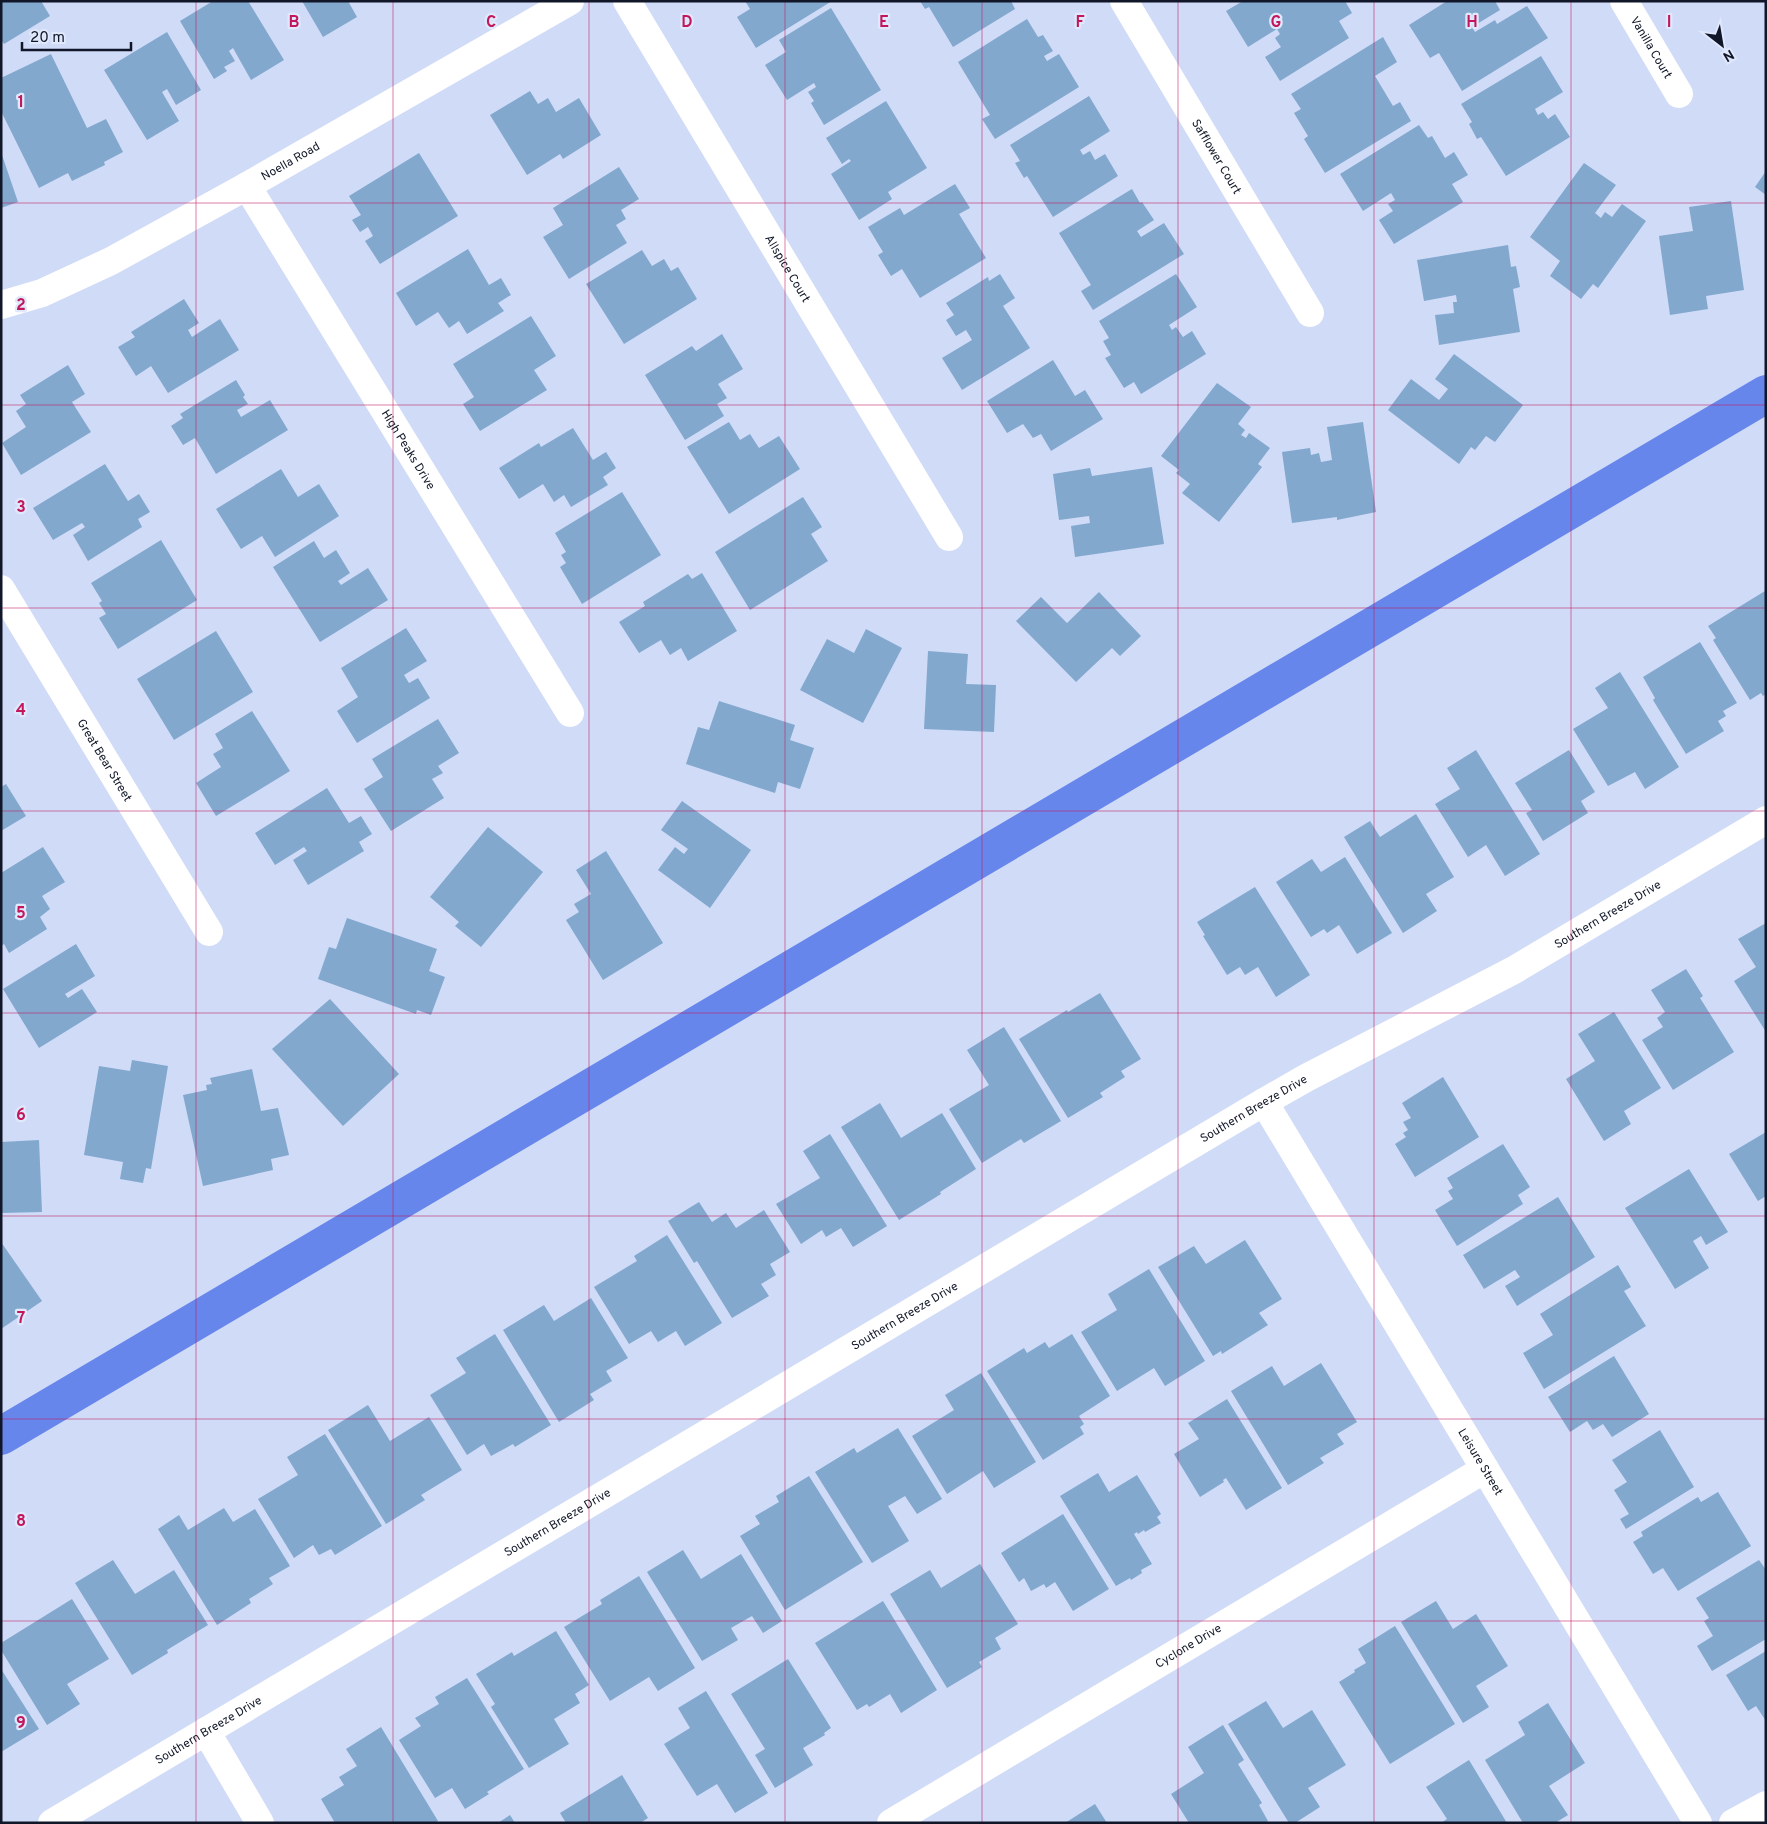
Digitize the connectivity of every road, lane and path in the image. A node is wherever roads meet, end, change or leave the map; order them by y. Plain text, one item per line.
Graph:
1 (570, 1) edge
2 (627, 1) edge
3 (1124, 1) edge
4 (1624, 1) edge
5 (1679, 94) dead end
6 (247, 186) junction
7 (1, 305) edge
8 (1310, 313) dead end
9 (949, 537) dead end
10 (1, 589) edge
11 (570, 713) dead end
12 (1766, 820) edge
13 (209, 932) dead end
14 (1264, 1102) junction
15 (1485, 1469) junction
16 (206, 1731) junction
17 (1766, 1805) edge
18 (52, 1823) edge
19 (260, 1823) edge
20 (891, 1823) edge
21 (1698, 1823) edge
22 (1733, 1823) edge

1 - 6 street, Noella Road
2 - 9 street, Allspice Court
3 - 8 street, Safflower Court
4 - 5 street, Vanilla Court
6 - 7 street, Noella Road
6 - 11 street, High Peaks Drive
10 - 13 street, Great Bear Street
12 - 14 street, Southern Breeze Drive
14 - 15 street, Leisure Street
14 - 16 street, Southern Breeze Drive
15 - 20 street, Cyclone Drive
15 - 21 street, Leisure Street
16 - 18 street, Southern Breeze Drive
16 - 19 street
17 - 22 street

